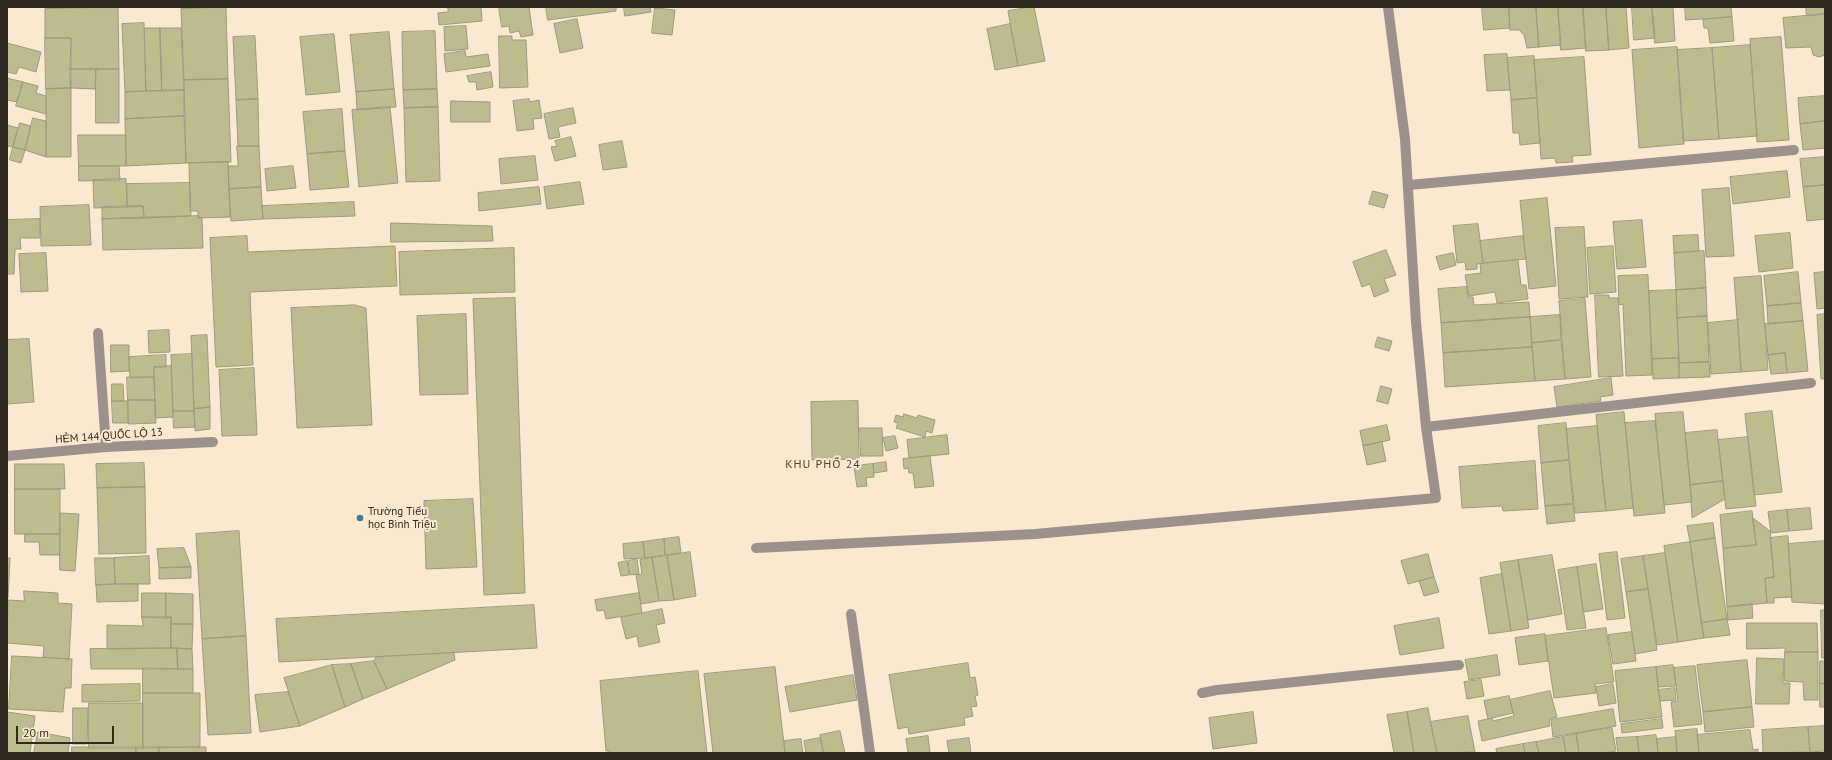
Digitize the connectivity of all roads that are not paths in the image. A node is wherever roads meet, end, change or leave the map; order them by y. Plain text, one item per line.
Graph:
1 (1388, 7) edge
2 (1794, 150) dead end
3 (1410, 185) junction
4 (98, 333) dead end
5 (1811, 383) dead end
6 (1426, 427) junction
7 (213, 442) dead end
8 (106, 447) junction
9 (7, 456) edge
10 (756, 548) dead end
11 (851, 614) dead end
12 (1459, 665) dead end
13 (1202, 693) dead end
14 (870, 753) edge

1 - 3 street
2 - 3 street
3 - 6 street
4 - 8 street
5 - 6 street
6 - 10 street
7 - 8 street, HẺM 144 QUỐC LỘ 13
8 - 9 street, HẺM 144 QUỐC LỘ 13
11 - 14 street
12 - 13 street

